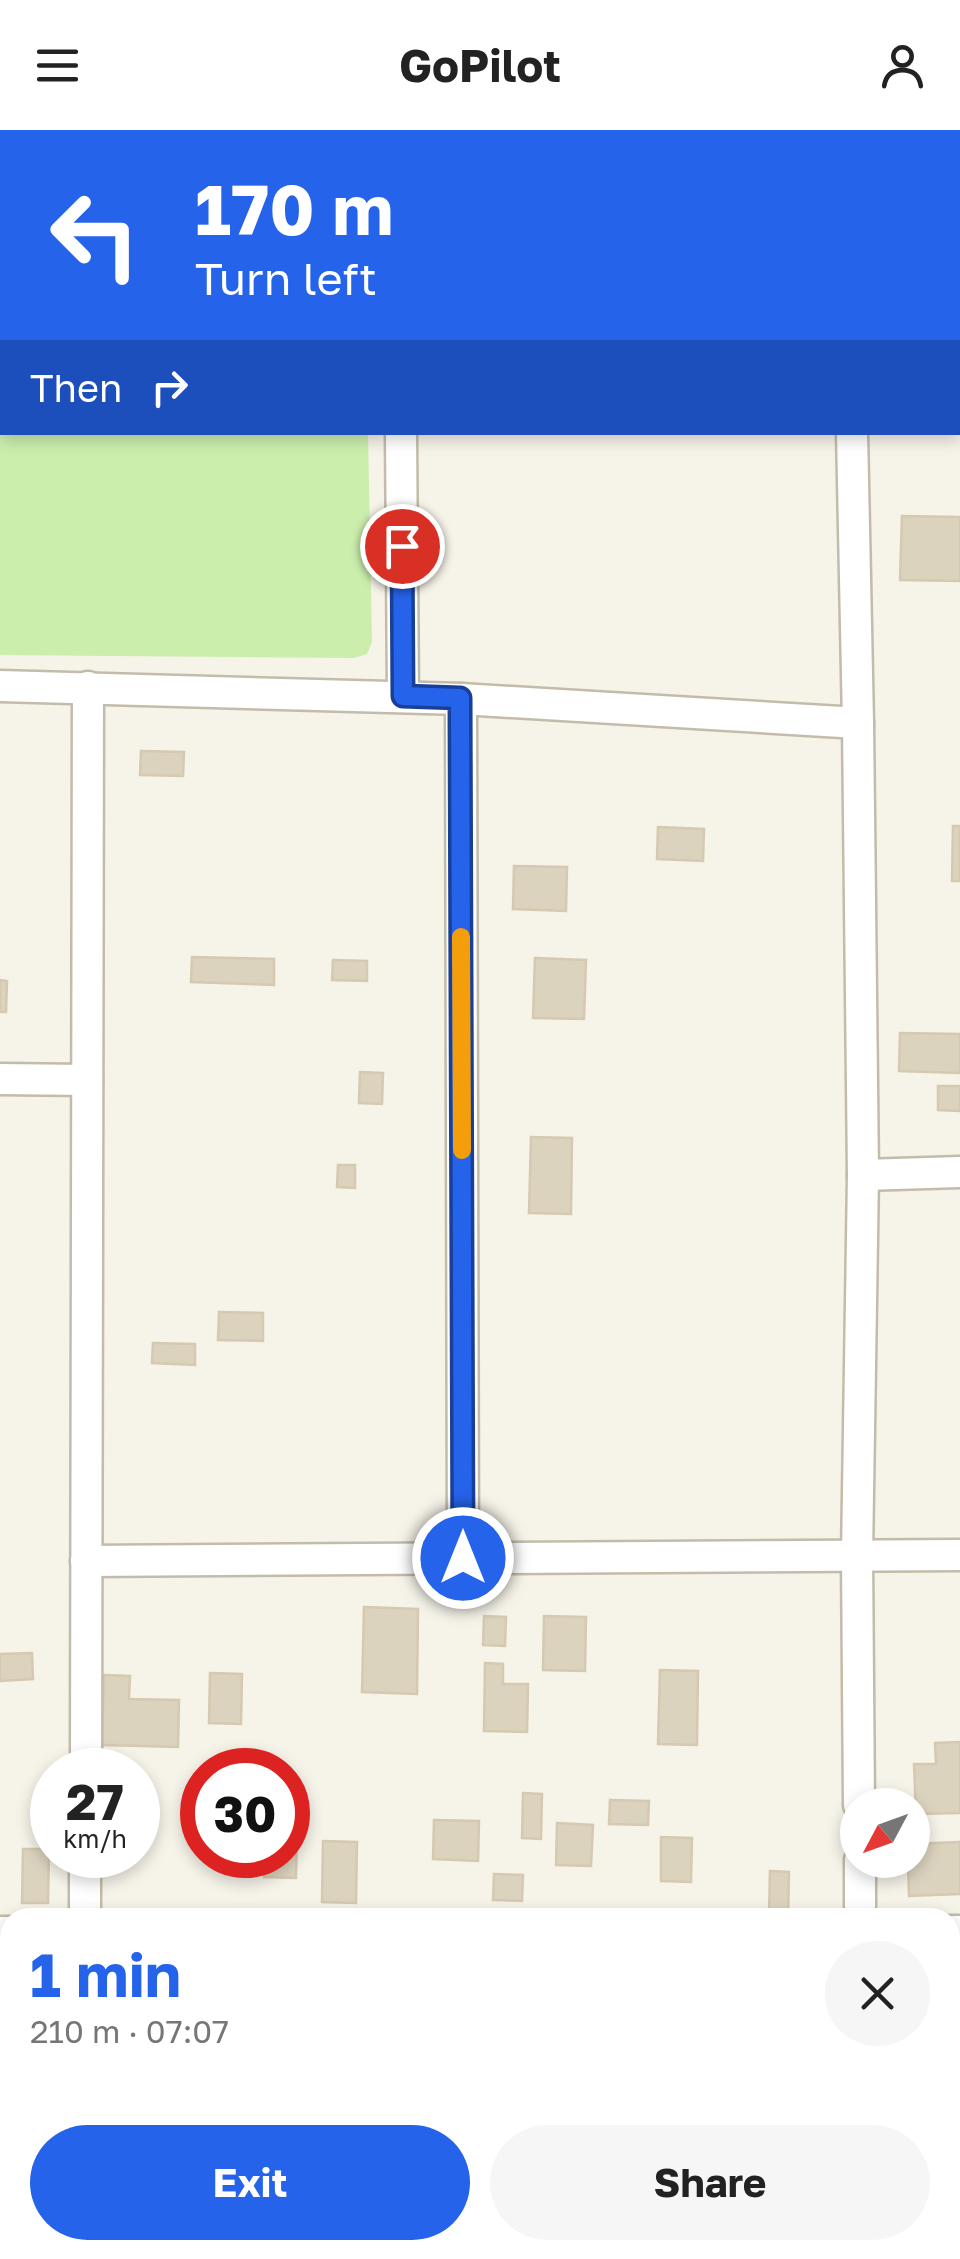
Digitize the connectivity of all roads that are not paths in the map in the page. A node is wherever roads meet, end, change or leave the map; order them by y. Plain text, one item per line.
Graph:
1 (401, 435) edge
2 (852, 435) edge
3 (0, 686) edge
4 (88, 687) junction
5 (403, 696) junction
6 (460, 698) junction
7 (858, 723) junction
8 (0, 1078) edge
9 (87, 1080) junction
10 (960, 1172) edge
11 (863, 1175) junction
12 (960, 1555) edge
13 (857, 1556) junction
14 (463, 1558) junction
15 (86, 1562) junction
16 (86, 1748) edge
17 (859, 1788) edge
18 (86, 1878) edge
19 (860, 1878) edge
20 (85, 1908) edge
21 (860, 1908) edge

1 - 5 street
2 - 7 street
3 - 4 street
4 - 5 street
4 - 9 street
5 - 6 street
6 - 7 street
6 - 14 street
7 - 11 street
8 - 9 street
9 - 15 street
10 - 11 street
11 - 13 street
12 - 13 street
13 - 14 street
13 - 17 street
14 - 15 street
15 - 16 street
18 - 20 street
19 - 21 street

